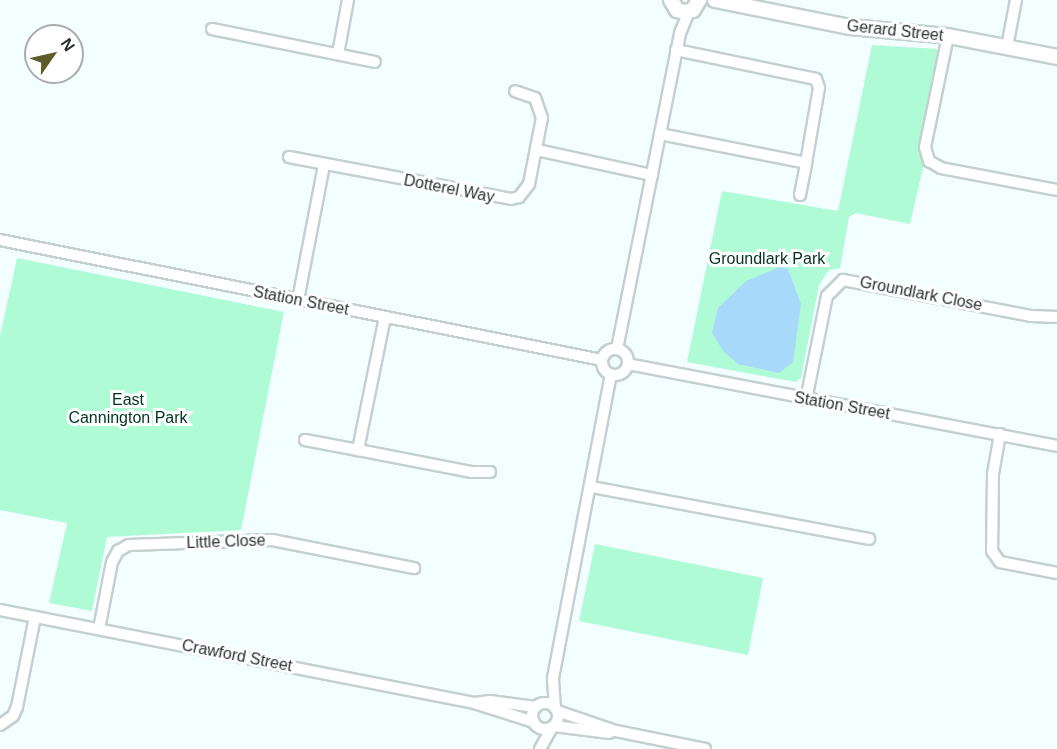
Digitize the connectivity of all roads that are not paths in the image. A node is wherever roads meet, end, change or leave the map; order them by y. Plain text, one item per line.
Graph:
1 (348, 0) edge
2 (715, 0) edge
3 (1016, 0) edge
4 (681, 4) edge
5 (733, 6) junction
6 (212, 29) dead end
7 (948, 36) junction
8 (1007, 47) junction
9 (676, 50) junction
10 (338, 54) junction
11 (1057, 57) edge
12 (375, 62) dead end
13 (515, 91) dead end
14 (660, 134) junction
15 (537, 150) junction
16 (288, 157) dead end
17 (806, 163) junction
18 (324, 165) junction
19 (652, 175) junction
20 (1057, 190) edge
21 (800, 195) dead end
22 (0, 240) edge
23 (298, 300) junction
24 (386, 317) junction
25 (1057, 317) edge
26 (617, 349) junction
27 (602, 360) junction
28 (628, 364) junction
29 (611, 375) junction
30 (806, 400) junction
31 (1000, 434) junction
32 (305, 440) dead end
33 (1057, 446) edge
34 (358, 450) junction
35 (490, 472) dead end
36 (592, 487) junction
37 (869, 539) dead end
38 (414, 568) dead end
39 (1057, 573) edge
40 (0, 610) edge
41 (35, 617) junction
42 (99, 629) junction
43 (553, 678) junction
44 (474, 703) junction
45 (537, 706) junction
46 (556, 709) junction
47 (535, 723) junction
48 (0, 725) edge
49 (553, 726) junction
50 (616, 731) junction
51 (538, 749) edge
52 (705, 749) edge

1 - 10 street
2 - 5 street, Gerard Street
3 - 8 street
4 - 5 street, Gerard Street
4 - 9 street
5 - 7 street, Gerard Street
6 - 10 street
7 - 8 street, Gerard Street
7 - 20 street
8 - 11 street, Gerard Street
9 - 14 street
9 - 17 street
10 - 12 street
13 - 15 street, Dotterel Way
14 - 17 street
14 - 19 street
15 - 18 street, Dotterel Way
15 - 19 street
16 - 18 street, Dotterel Way
17 - 21 street
18 - 23 street
19 - 26 street
22 - 23 street, Station Street
23 - 24 street, Station Street
24 - 27 street, Station Street
24 - 34 street
25 - 30 street, Groundlark Close
26 - 27 street
26 - 28 street
27 - 29 street
28 - 29 street
28 - 30 street, Station Street
29 - 36 street
30 - 31 street, Station Street
31 - 33 street, Station Street
31 - 39 street
32 - 34 street
34 - 35 street
36 - 37 street
36 - 43 street
38 - 42 street, Little Close
40 - 41 street, Crawford Street
41 - 42 street, Crawford Street
41 - 48 street
42 - 44 street, Crawford Street
43 - 45 street
43 - 46 street
44 - 45 street, Crawford Street
44 - 47 street, Crawford Street
45 - 46 street, Crawford Street
45 - 47 street
46 - 49 street
46 - 50 street
47 - 49 street, Crawford Street
47 - 51 street
49 - 50 street
49 - 51 street
50 - 52 street

